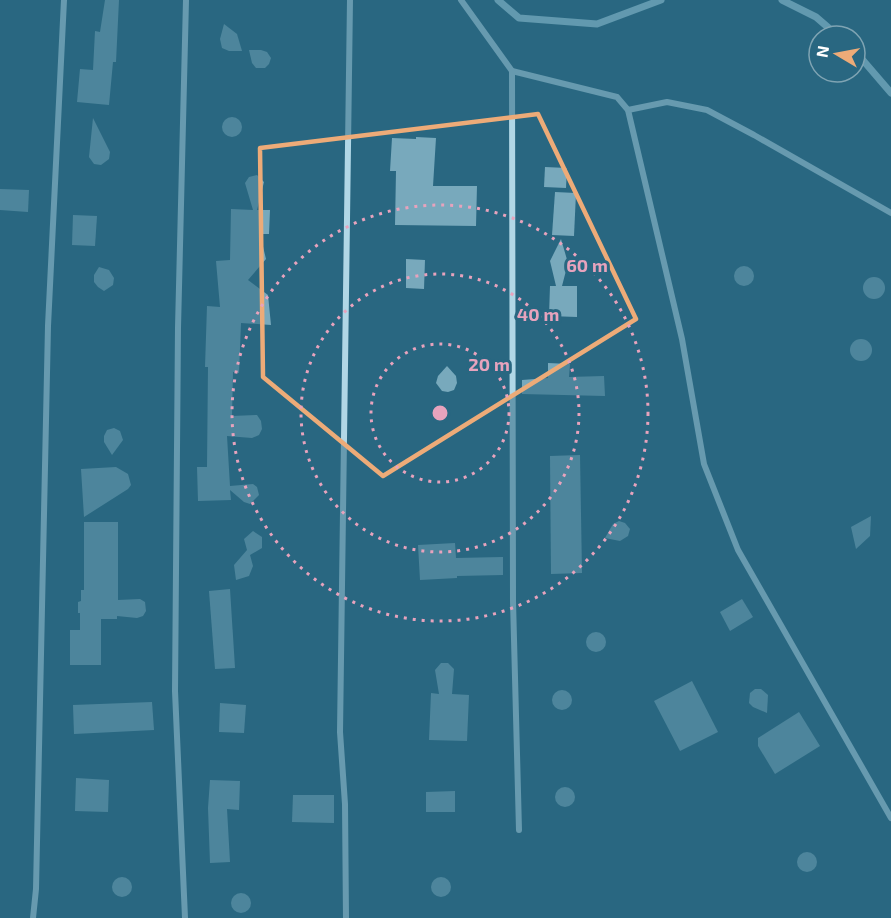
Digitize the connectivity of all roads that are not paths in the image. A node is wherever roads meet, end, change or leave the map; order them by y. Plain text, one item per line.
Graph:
1 (64, 0) edge
2 (186, 0) edge
3 (350, 0) edge
4 (461, 0) edge
5 (512, 71) junction
6 (628, 110) junction
7 (891, 213) edge
8 (891, 818) edge
9 (519, 830) dead end
10 (33, 918) edge
11 (186, 918) edge
12 (346, 918) edge

1 - 10 street
2 - 11 street
3 - 12 street
4 - 5 street
5 - 6 street
5 - 9 street
6 - 7 street
6 - 8 street

